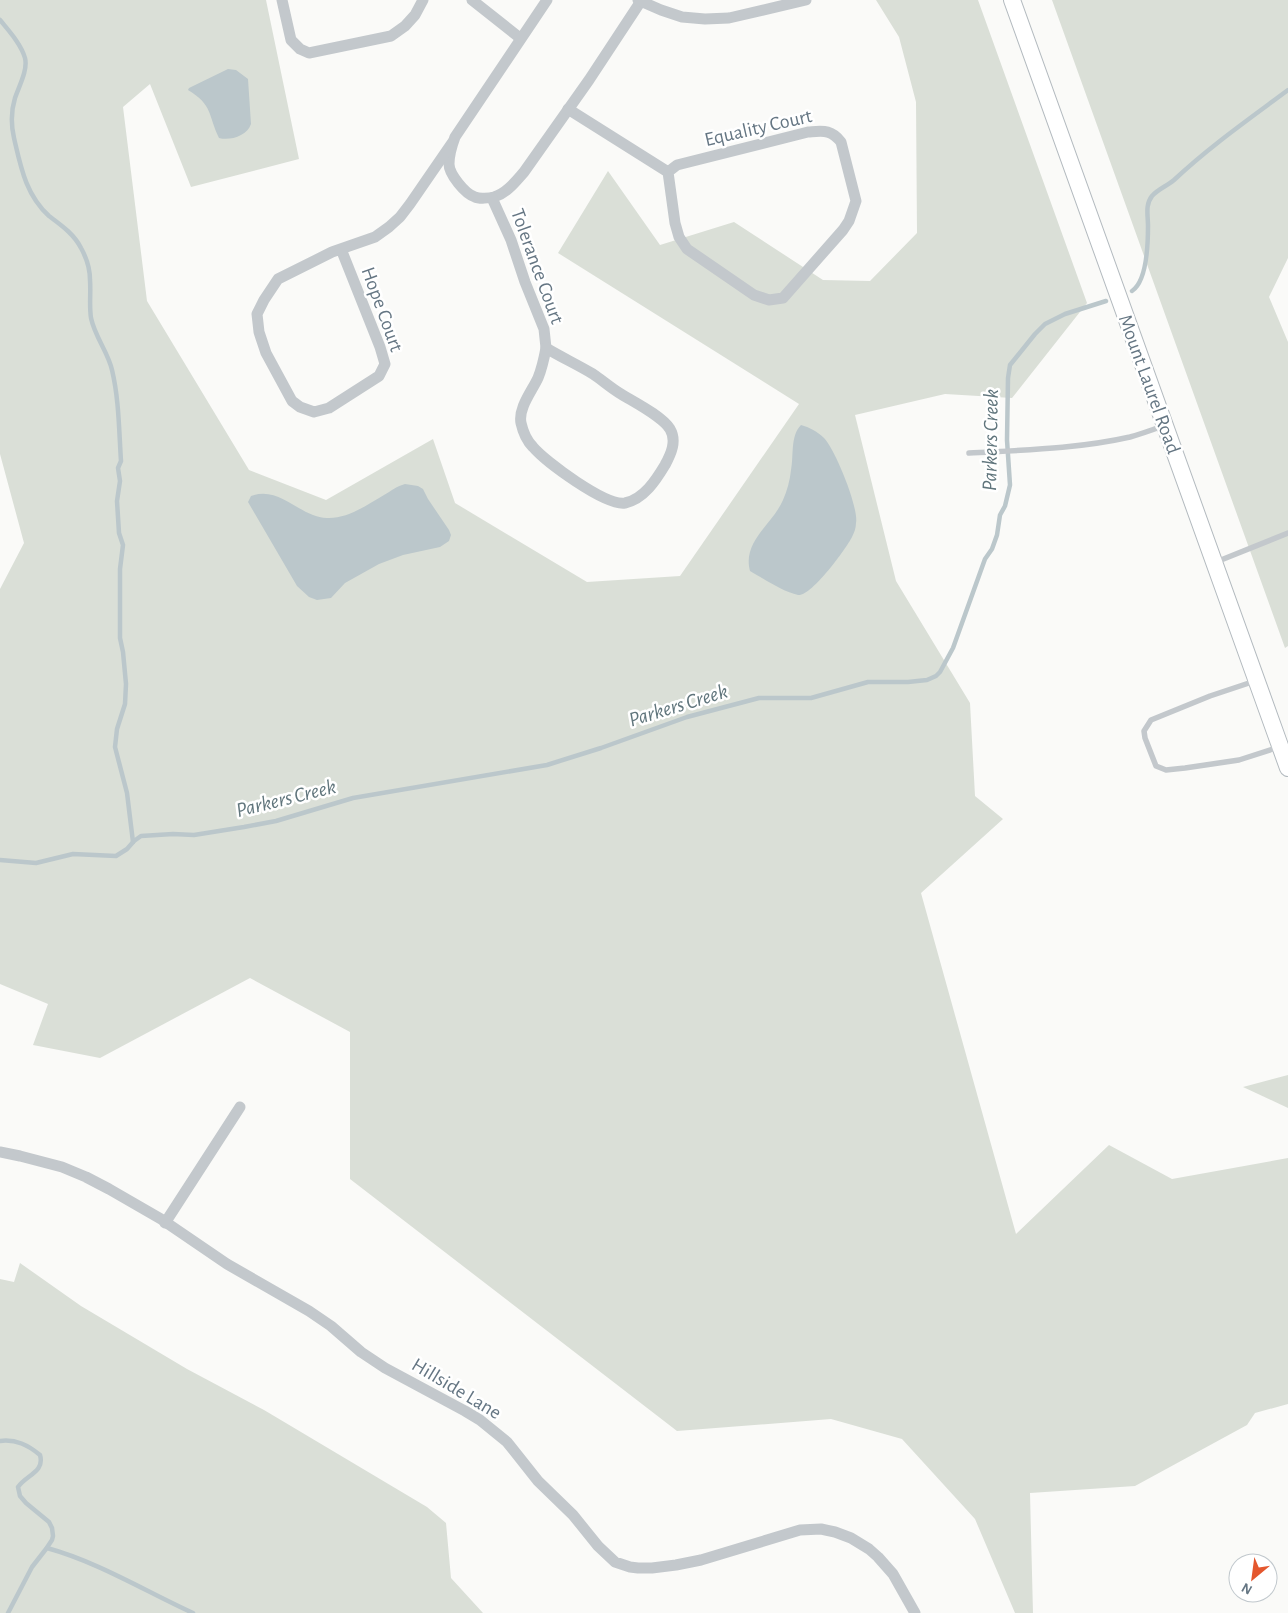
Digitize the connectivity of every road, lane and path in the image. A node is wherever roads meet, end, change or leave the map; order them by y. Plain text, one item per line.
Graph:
1 (282, 0) edge
2 (423, 0) edge
3 (472, 0) edge
4 (547, 0) edge
5 (804, 0) edge
6 (1012, 0) edge
7 (639, 1) edge
8 (520, 38) junction
9 (568, 109) junction
10 (452, 144) junction
11 (668, 172) junction
12 (492, 198) junction
13 (341, 249) junction
14 (546, 348) junction
15 (1165, 426) junction
16 (969, 453) dead end
17 (1288, 533) edge
18 (1214, 563) junction
19 (1257, 680) junction
20 (1280, 746) junction
21 (1288, 768) edge
22 (240, 1107) dead end
23 (0, 1152) edge
24 (166, 1223) junction
25 (915, 1613) edge

1 - 2 street
3 - 8 street
4 - 8 street, Hope Court
5 - 7 street
6 - 15 main road, Mount Laurel Road
7 - 9 street
8 - 10 street, Hope Court
9 - 11 street
9 - 12 street
10 - 12 street
10 - 13 street, Hope Court
11 - 11 street, Equality Court
12 - 14 street, Tolerance Court
13 - 13 street, Hope Court
14 - 14 street, Tolerance Court
15 - 16 lane
15 - 18 main road, Mount Laurel Road
17 - 18 lane
18 - 19 main road, Mount Laurel Road
19 - 20 main road, Mount Laurel Road
19 - 20 lane
20 - 21 main road, Mount Laurel Road
22 - 24 street
23 - 24 street, Hillside Lane
24 - 25 street, Hillside Lane

